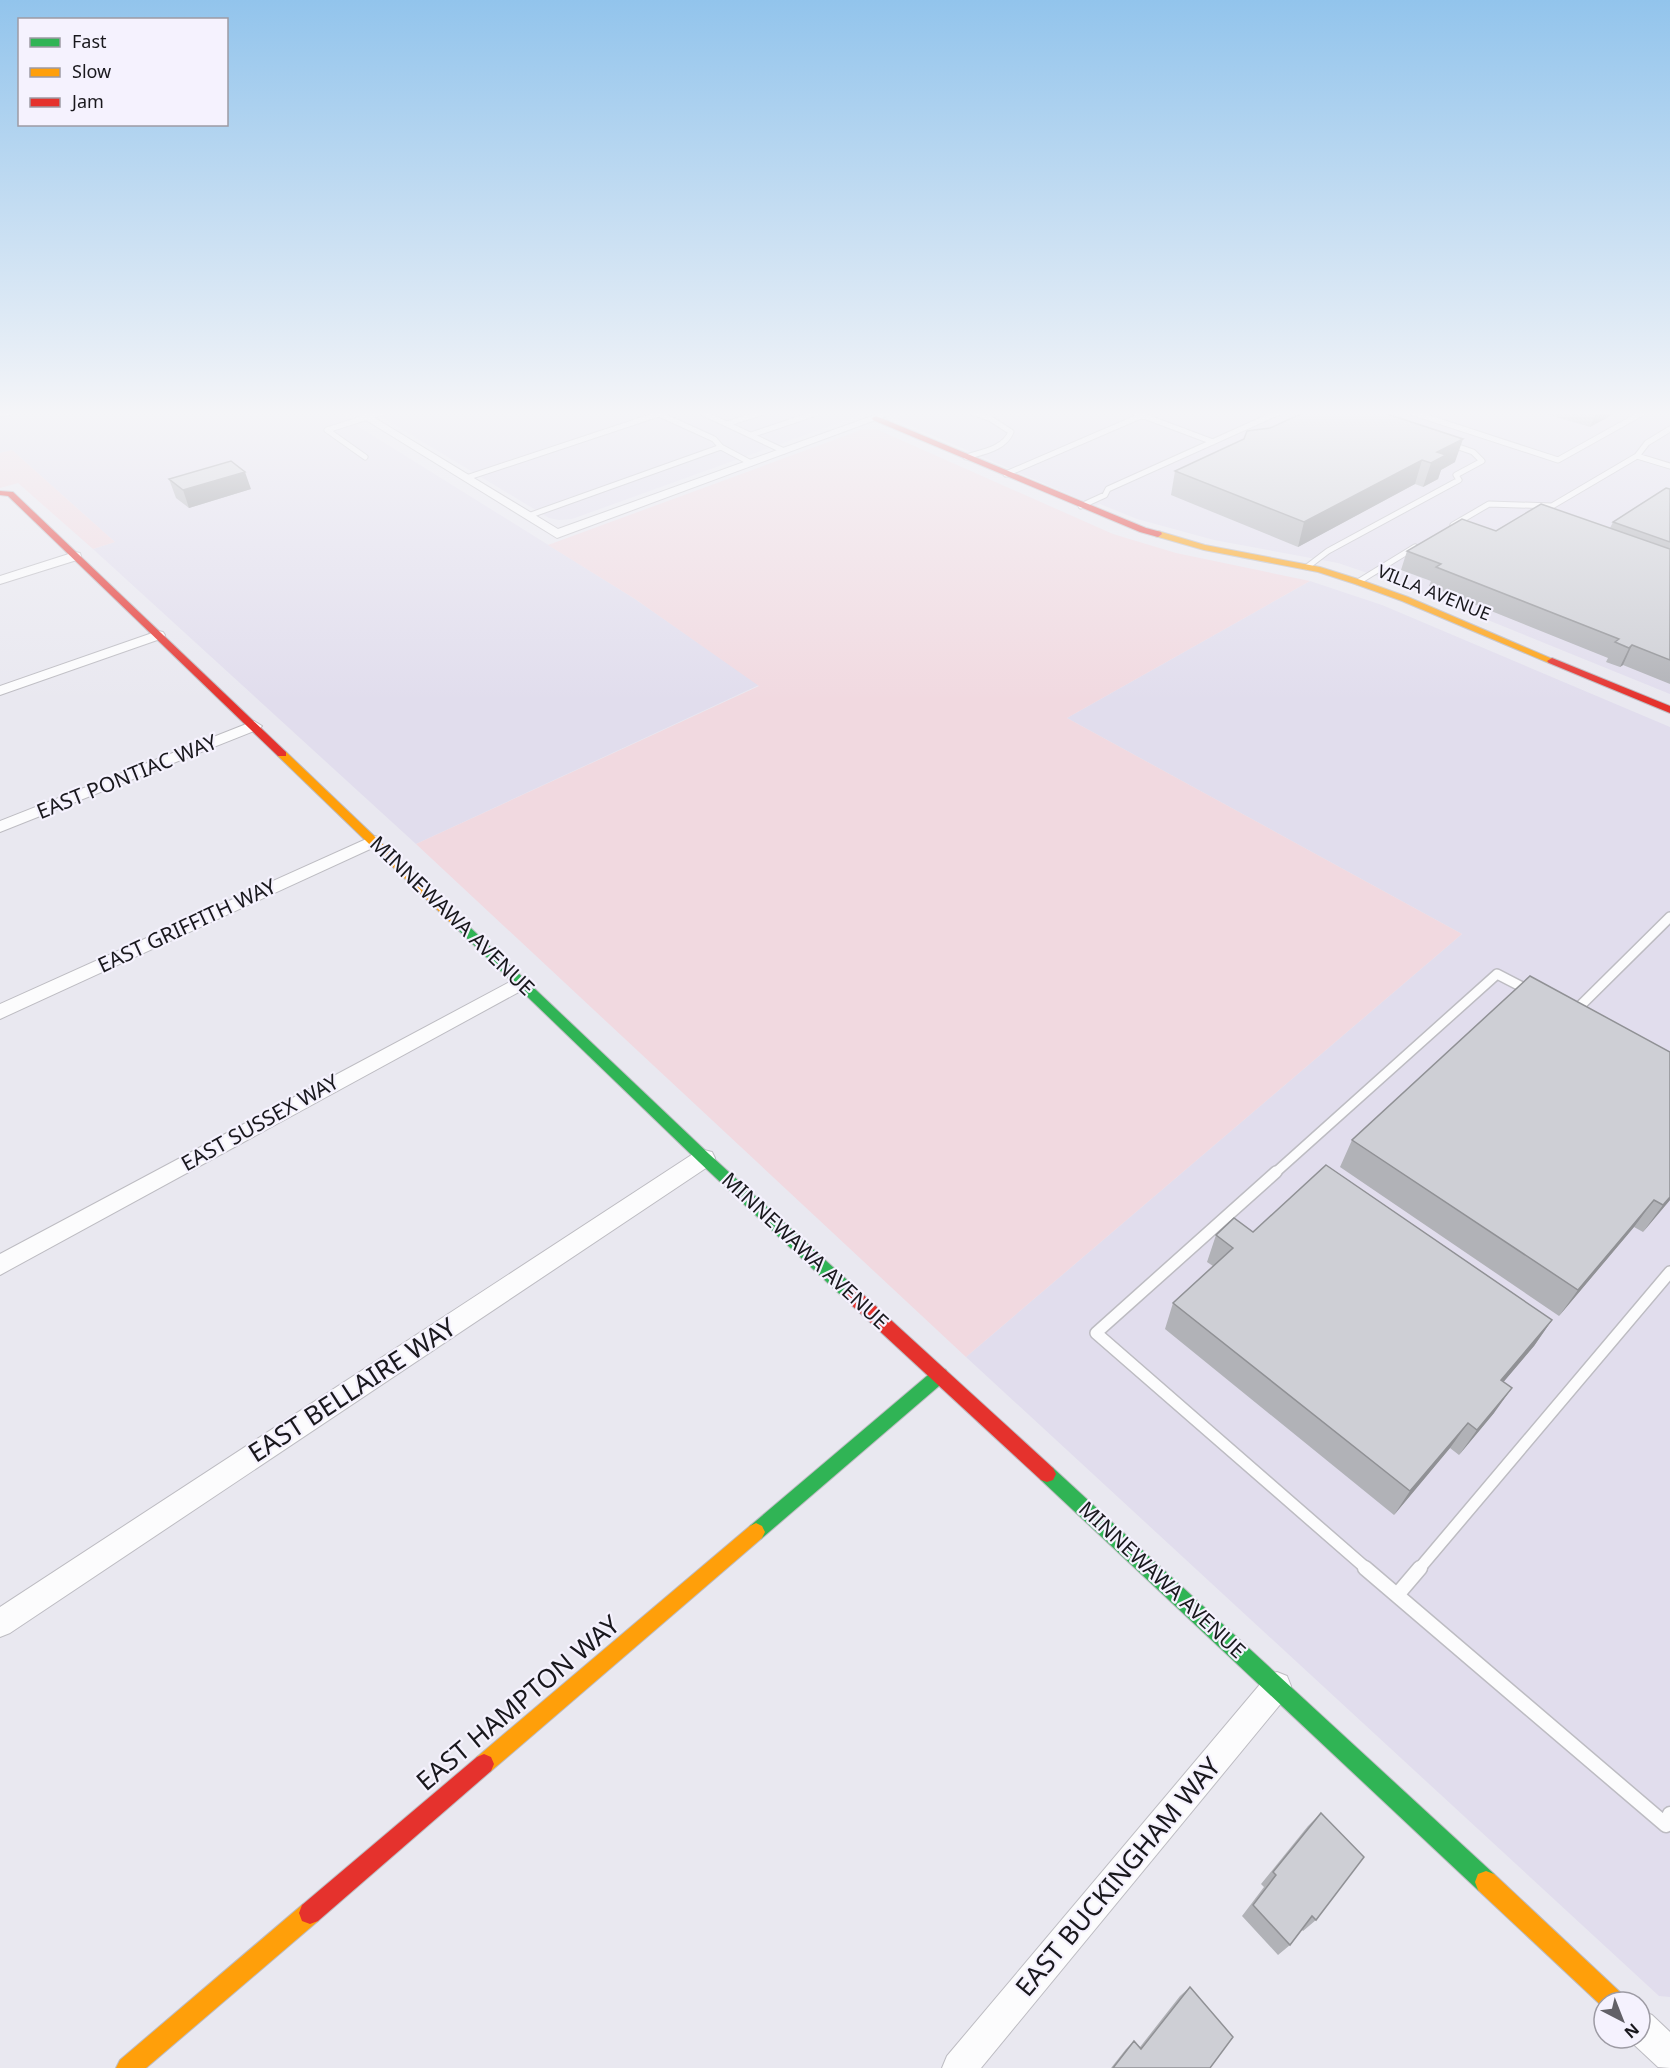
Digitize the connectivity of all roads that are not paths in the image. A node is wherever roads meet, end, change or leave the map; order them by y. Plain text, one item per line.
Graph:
1 (25, 509) edge
2 (516, 509) edge
3 (549, 509) edge
4 (627, 509) edge
5 (1087, 509) edge
6 (1406, 509) edge
7 (1481, 509) edge
8 (528, 516) junction
9 (1448, 528) edge
10 (1418, 545) edge
11 (75, 556) junction
12 (1307, 567) junction
13 (0, 580) edge
14 (1358, 582) junction
15 (158, 635) junction
16 (0, 691) edge
17 (1670, 710) edge
18 (254, 726) junction
19 (0, 828) edge
20 (373, 841) junction
21 (1670, 916) edge
22 (521, 982) junction
23 (1534, 994) edge
24 (0, 1012) edge
25 (1572, 1014) edge
26 (704, 1158) junction
27 (0, 1265) edge
28 (1670, 1272) edge
29 (940, 1375) junction
30 (1397, 1595) junction
31 (0, 1623) edge
32 (1277, 1686) junction
33 (1670, 1814) edge
34 (1601, 1990) edge
35 (1652, 2038) edge
36 (1670, 2055) edge
37 (128, 2068) edge
38 (959, 2068) edge

1 - 11 street, MINNEWAWA AVENUE
2 - 8 street
3 - 8 lane
4 - 8 street
5 - 12 street, VILLA AVENUE
6 - 12 lane
7 - 9 lane
10 - 14 lane
11 - 13 street
11 - 15 street, MINNEWAWA AVENUE
12 - 14 street, VILLA AVENUE
14 - 17 street, VILLA AVENUE
15 - 16 street
15 - 18 street, MINNEWAWA AVENUE
18 - 19 street, EAST PONTIAC WAY
18 - 20 street, MINNEWAWA AVENUE
20 - 22 street, MINNEWAWA AVENUE
20 - 24 street, EAST GRIFFITH WAY
21 - 25 lane
22 - 26 street, MINNEWAWA AVENUE
22 - 27 street, EAST SUSSEX WAY
23 - 30 lane
26 - 29 street, MINNEWAWA AVENUE
26 - 31 street, EAST BELLAIRE WAY
28 - 30 lane
29 - 32 street, MINNEWAWA AVENUE
29 - 37 street, EAST HAMPTON WAY
30 - 33 lane
32 - 34 street, MINNEWAWA AVENUE
32 - 38 street, EAST BUCKINGHAM WAY
35 - 36 street

